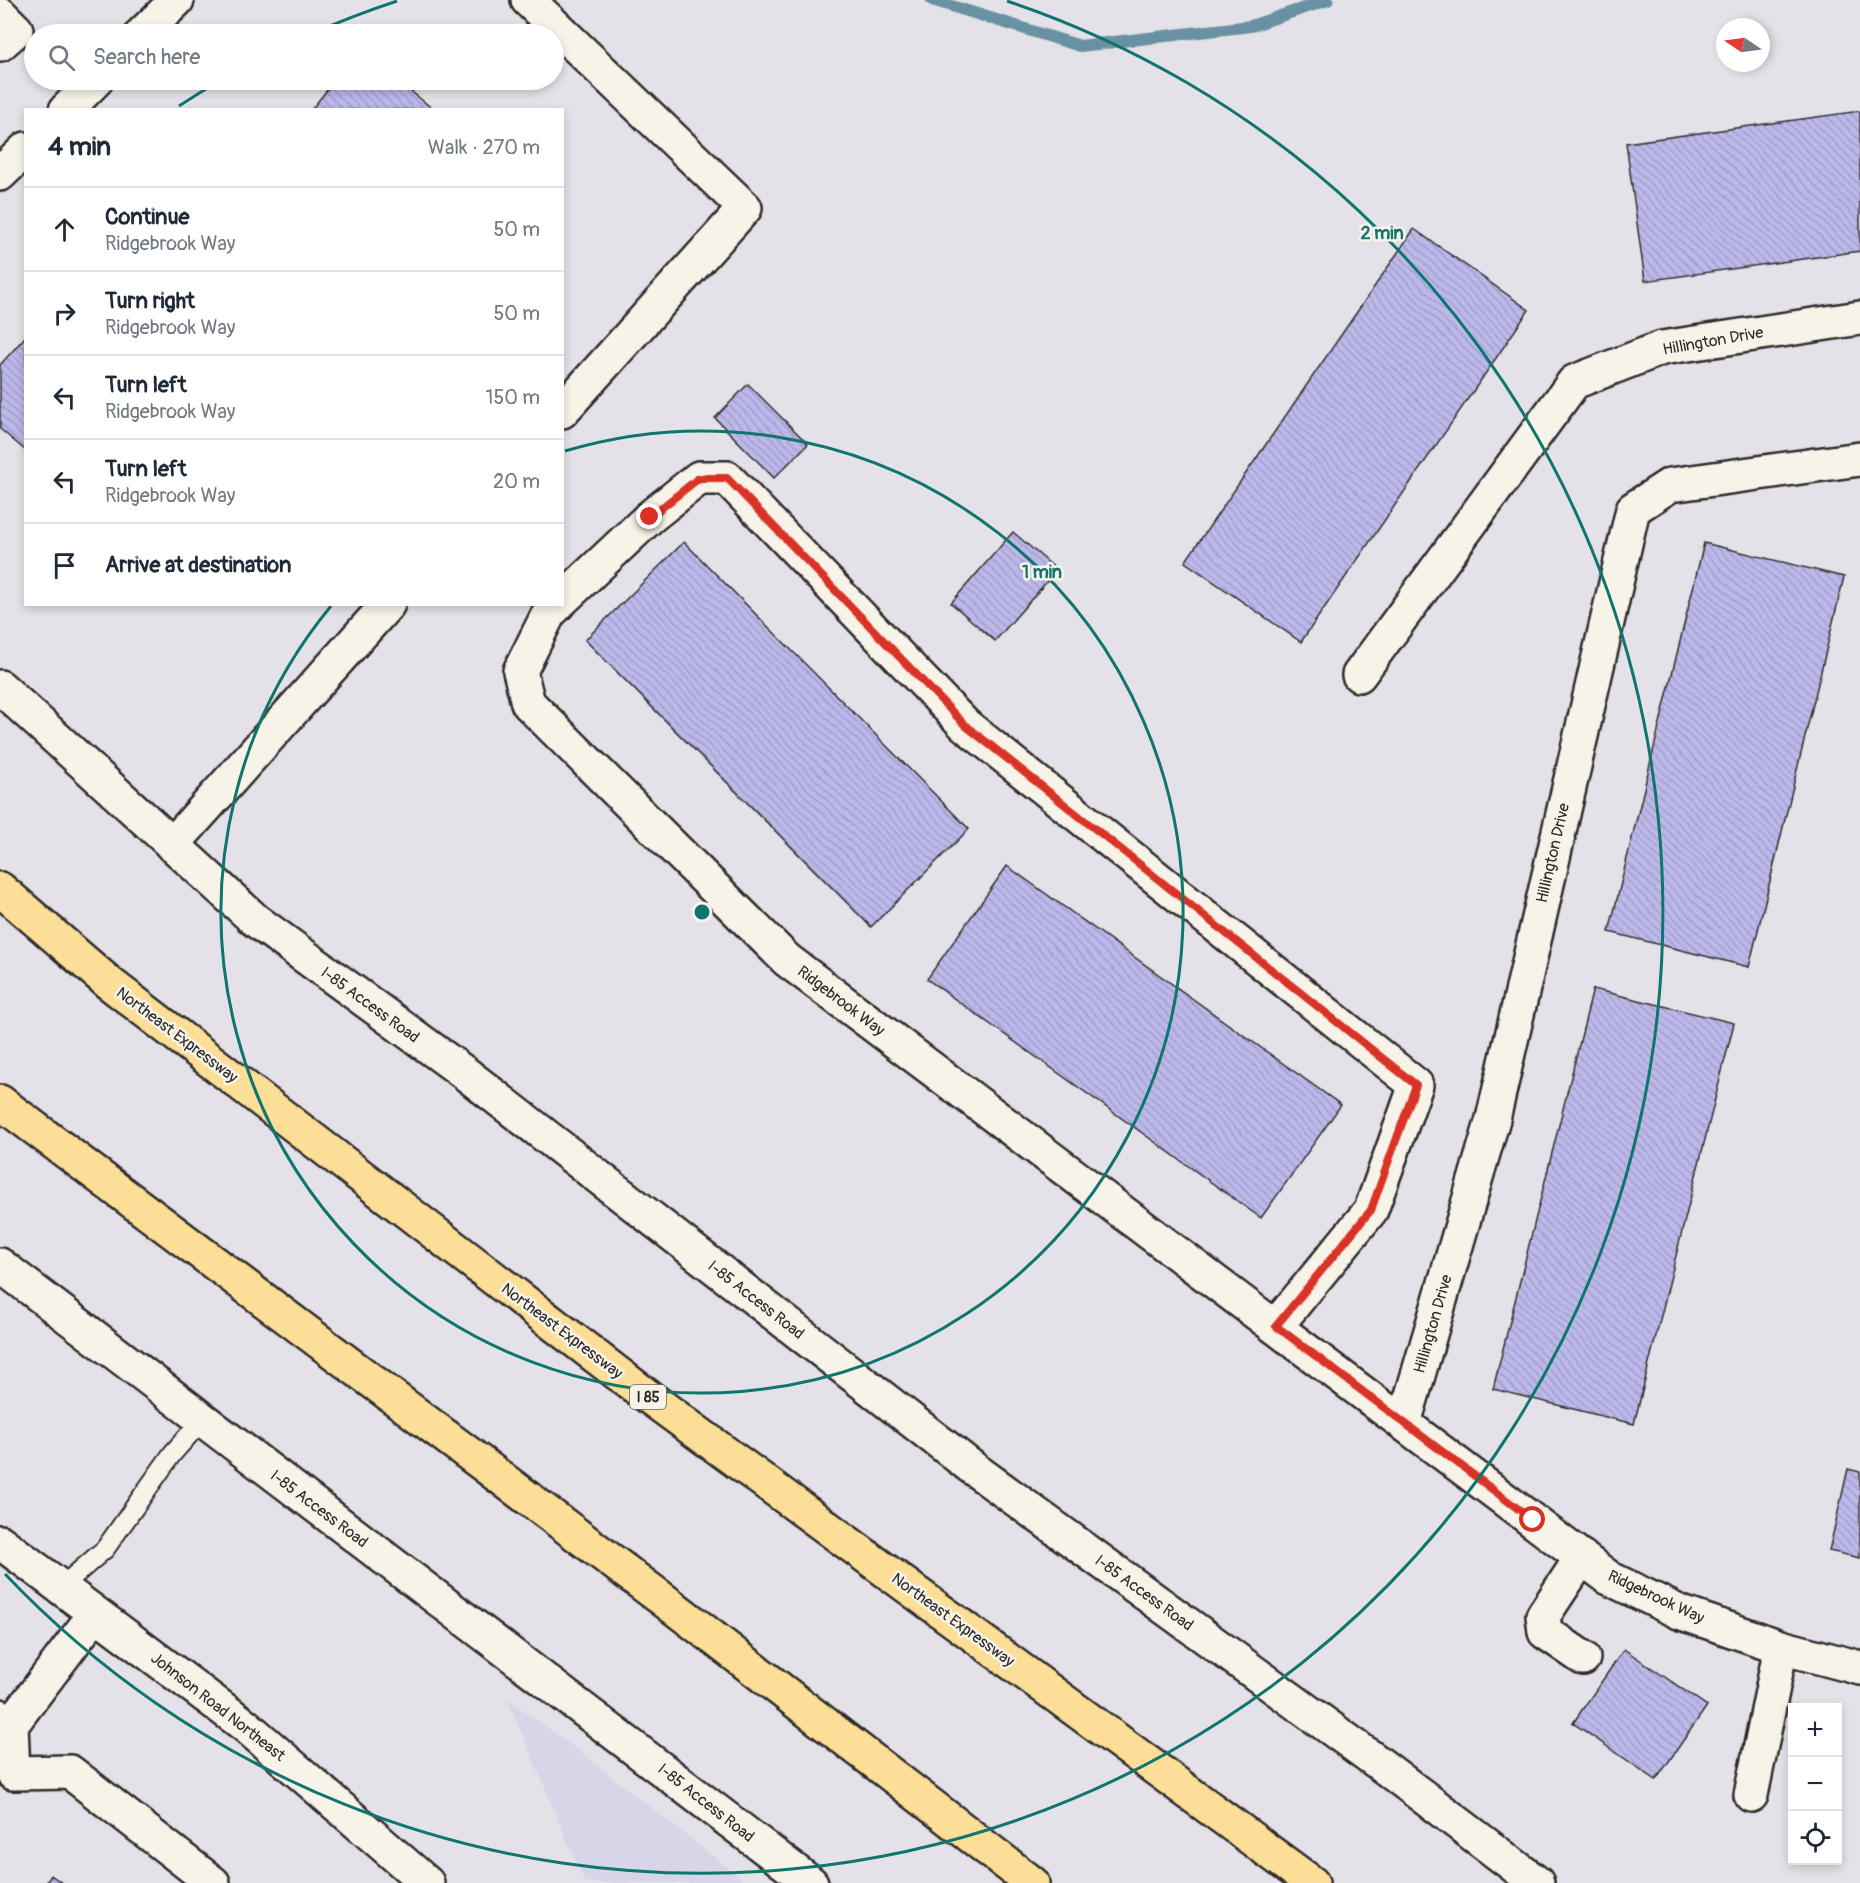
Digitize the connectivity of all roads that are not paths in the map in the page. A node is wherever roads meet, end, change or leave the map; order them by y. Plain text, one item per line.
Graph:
1 (177, 0) edge
2 (528, 0) edge
3 (0, 14) edge
4 (152, 24) edge
5 (553, 24) edge
6 (564, 35) edge
7 (0, 44) edge
8 (86, 90) edge
9 (68, 108) edge
10 (24, 151) edge
11 (0, 174) edge
12 (1860, 318) edge
13 (564, 409) edge
14 (1860, 459) edge
15 (564, 598) edge
16 (386, 606) edge
17 (556, 606) edge
18 (1359, 675) dead end
19 (0, 687) edge
20 (172, 845) junction
21 (0, 889) edge
22 (0, 1102) edge
23 (0, 1265) edge
24 (1276, 1326) junction
25 (202, 1420) junction
26 (1404, 1423) junction
27 (0, 1542) edge
28 (1582, 1557) junction
29 (61, 1587) junction
30 (95, 1614) junction
31 (1781, 1647) junction
32 (1583, 1658) dead end
33 (1860, 1668) edge
34 (4, 1730) edge
35 (1751, 1795) dead end
36 (213, 1883) edge
37 (427, 1883) edge
38 (811, 1883) edge
39 (1032, 1883) edge
40 (1312, 1883) edge
41 (1537, 1883) edge

1 - 4 street
2 - 5 street
3 - 7 street
6 - 13 street
8 - 9 street
10 - 11 street
12 - 18 street, Hillington Drive
14 - 26 street, Hillington Drive
15 - 24 street
16 - 20 street
17 - 24 street, Ridgebrook Way
19 - 20 street, I-85 Access Road
20 - 41 street, I-85 Access Road
21 - 40 highway, Northeast Expressway / I 85
22 - 39 highway
23 - 25 street, I-85 Access Road
24 - 26 street, Ridgebrook Way
25 - 29 lane
25 - 38 street, I-85 Access Road
26 - 28 street, Ridgebrook Way
27 - 29 street, Johnson Road Northeast
28 - 31 street, Ridgebrook Way
28 - 32 street
29 - 30 street, Johnson Road Northeast
30 - 34 street
30 - 37 street, Johnson Road Northeast
31 - 33 street, Ridgebrook Way
31 - 35 street
34 - 36 street

